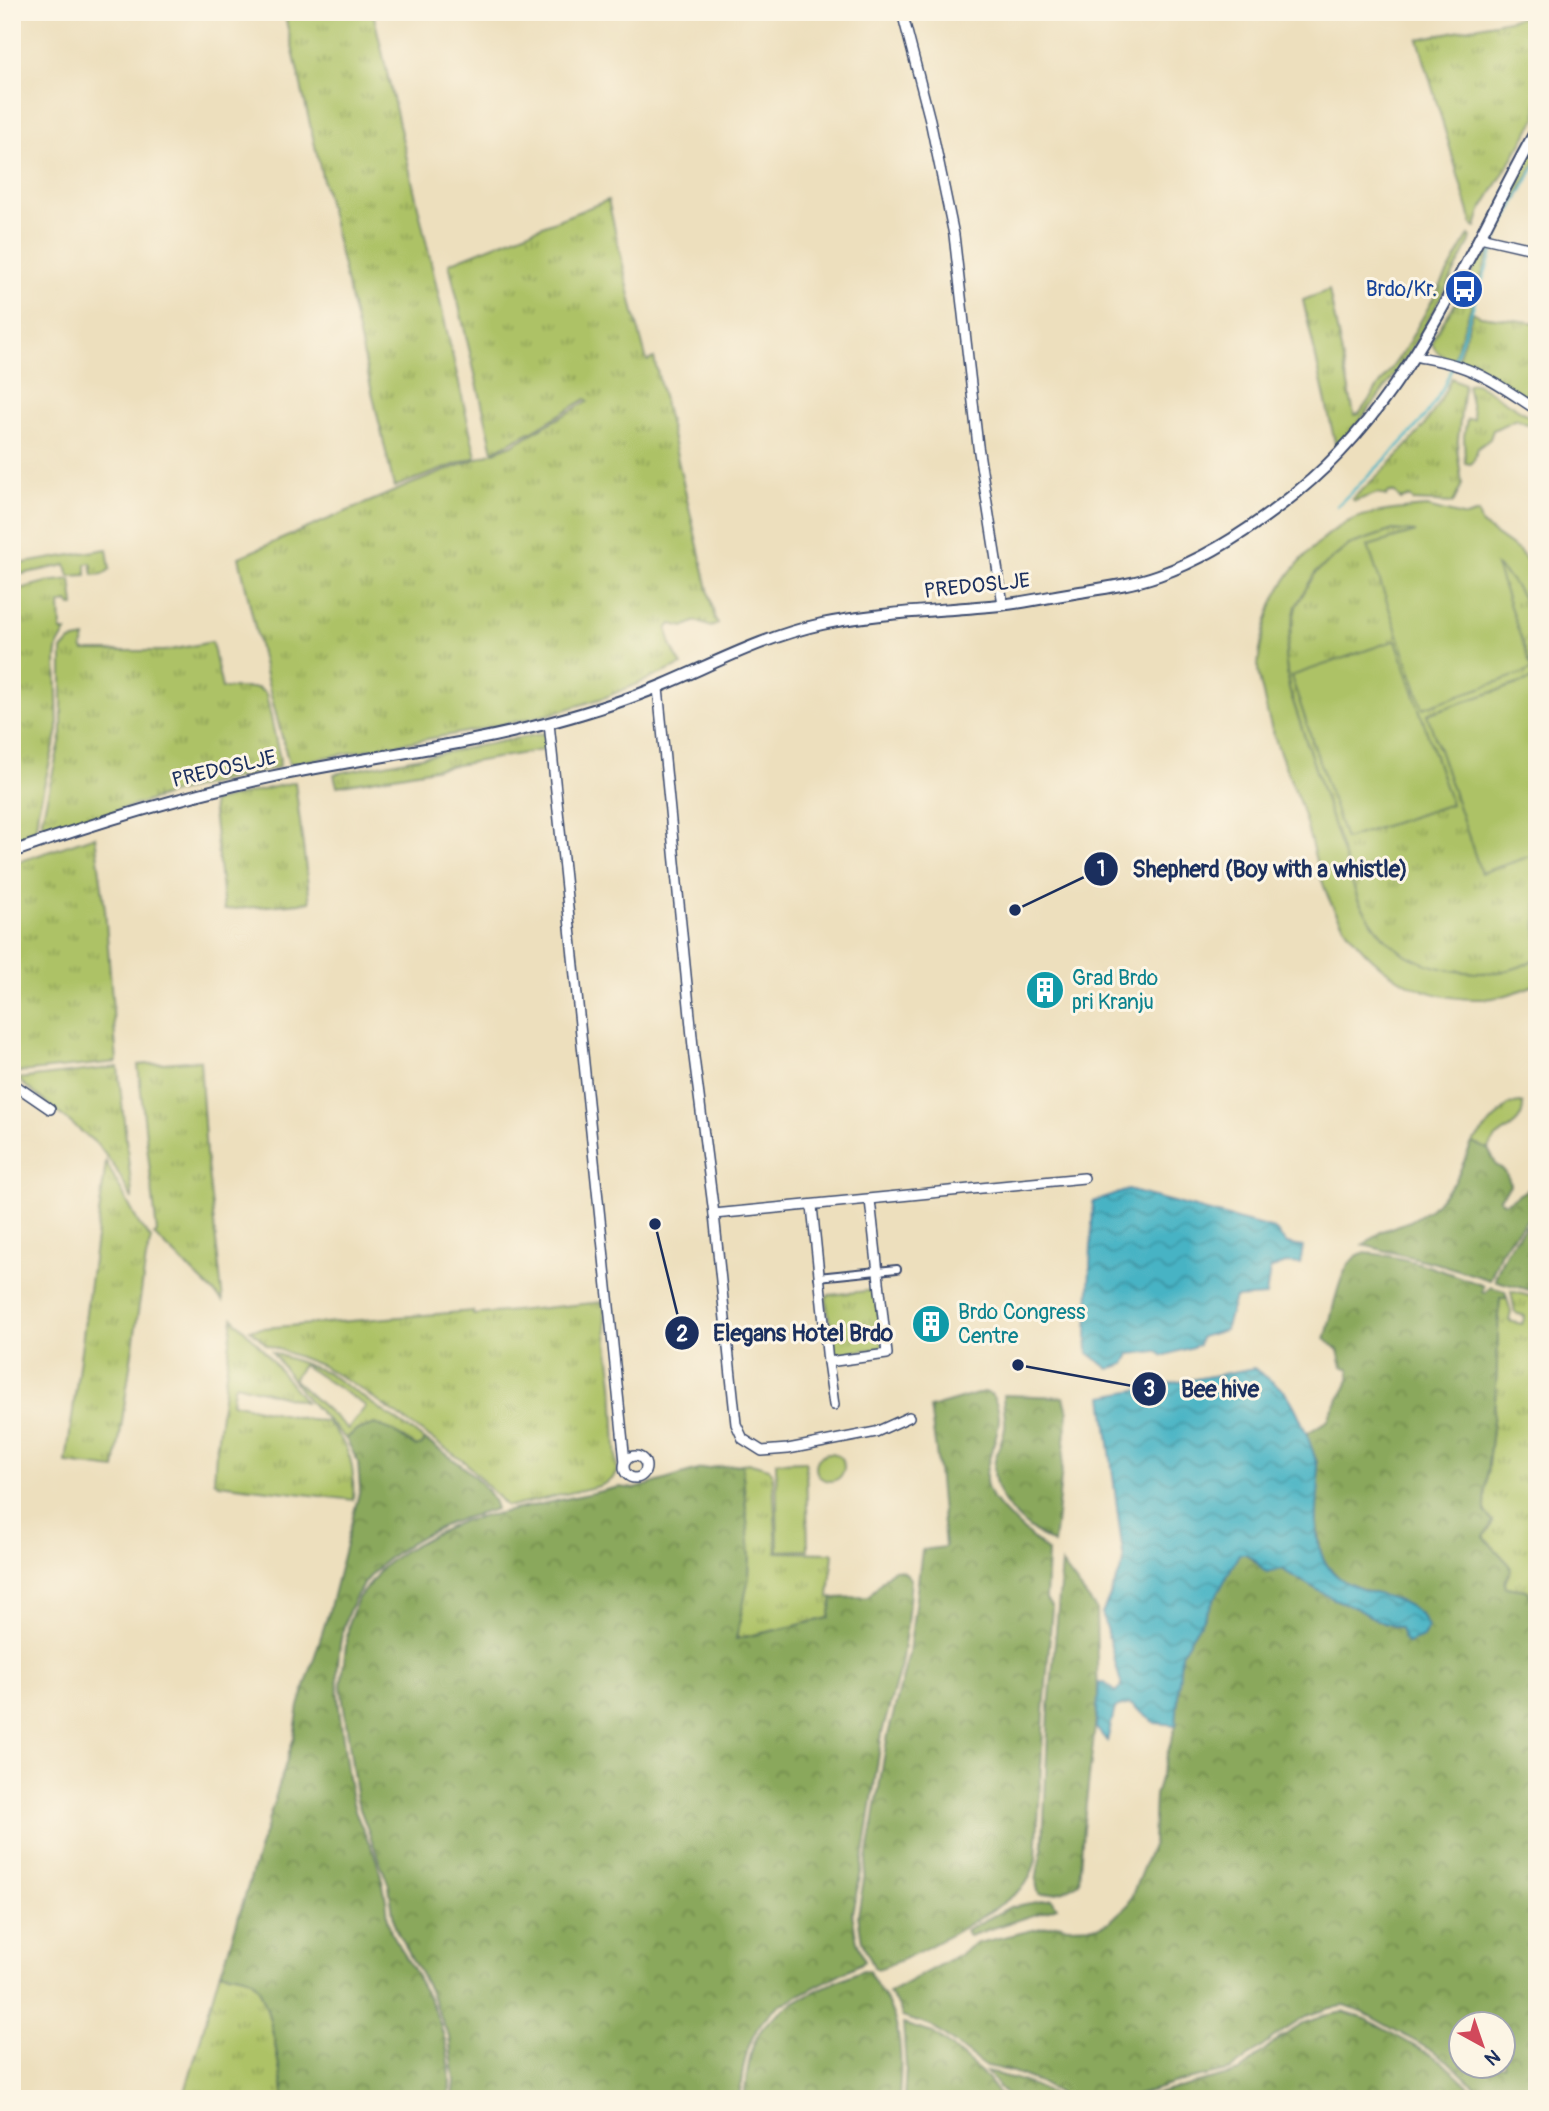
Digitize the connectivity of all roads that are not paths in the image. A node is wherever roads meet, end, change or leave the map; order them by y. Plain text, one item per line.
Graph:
1 (902, 12) edge
2 (1537, 129) edge
3 (1485, 238) junction
4 (1537, 250) edge
5 (1414, 356) junction
6 (1537, 410) edge
7 (1003, 604) junction
8 (658, 688) junction
9 (549, 723) junction
10 (12, 852) edge
11 (12, 1083) edge
12 (50, 1109) dead end
13 (1084, 1178) dead end
14 (870, 1200) junction
15 (812, 1206) junction
16 (714, 1214) junction
17 (897, 1269) dead end
18 (877, 1271) junction
19 (818, 1277) junction
20 (828, 1362) junction
21 (834, 1405) dead end
22 (909, 1417) dead end
23 (621, 1433) junction
24 (635, 1456) junction
25 (625, 1462) junction

1 - 7 street
2 - 3 street, PREDOSLJE
3 - 4 street
3 - 5 street, PREDOSLJE
5 - 6 street
5 - 7 street, PREDOSLJE
7 - 8 street, PREDOSLJE
8 - 9 street, PREDOSLJE
8 - 16 street
9 - 10 street, PREDOSLJE
9 - 23 street
11 - 12 street
13 - 14 street
14 - 15 street
14 - 18 street
15 - 16 street
15 - 19 street
16 - 22 street
17 - 18 street
18 - 19 street
18 - 20 street
19 - 20 street
20 - 21 street
23 - 24 street
23 - 25 street
24 - 25 street
24 - 25 street

